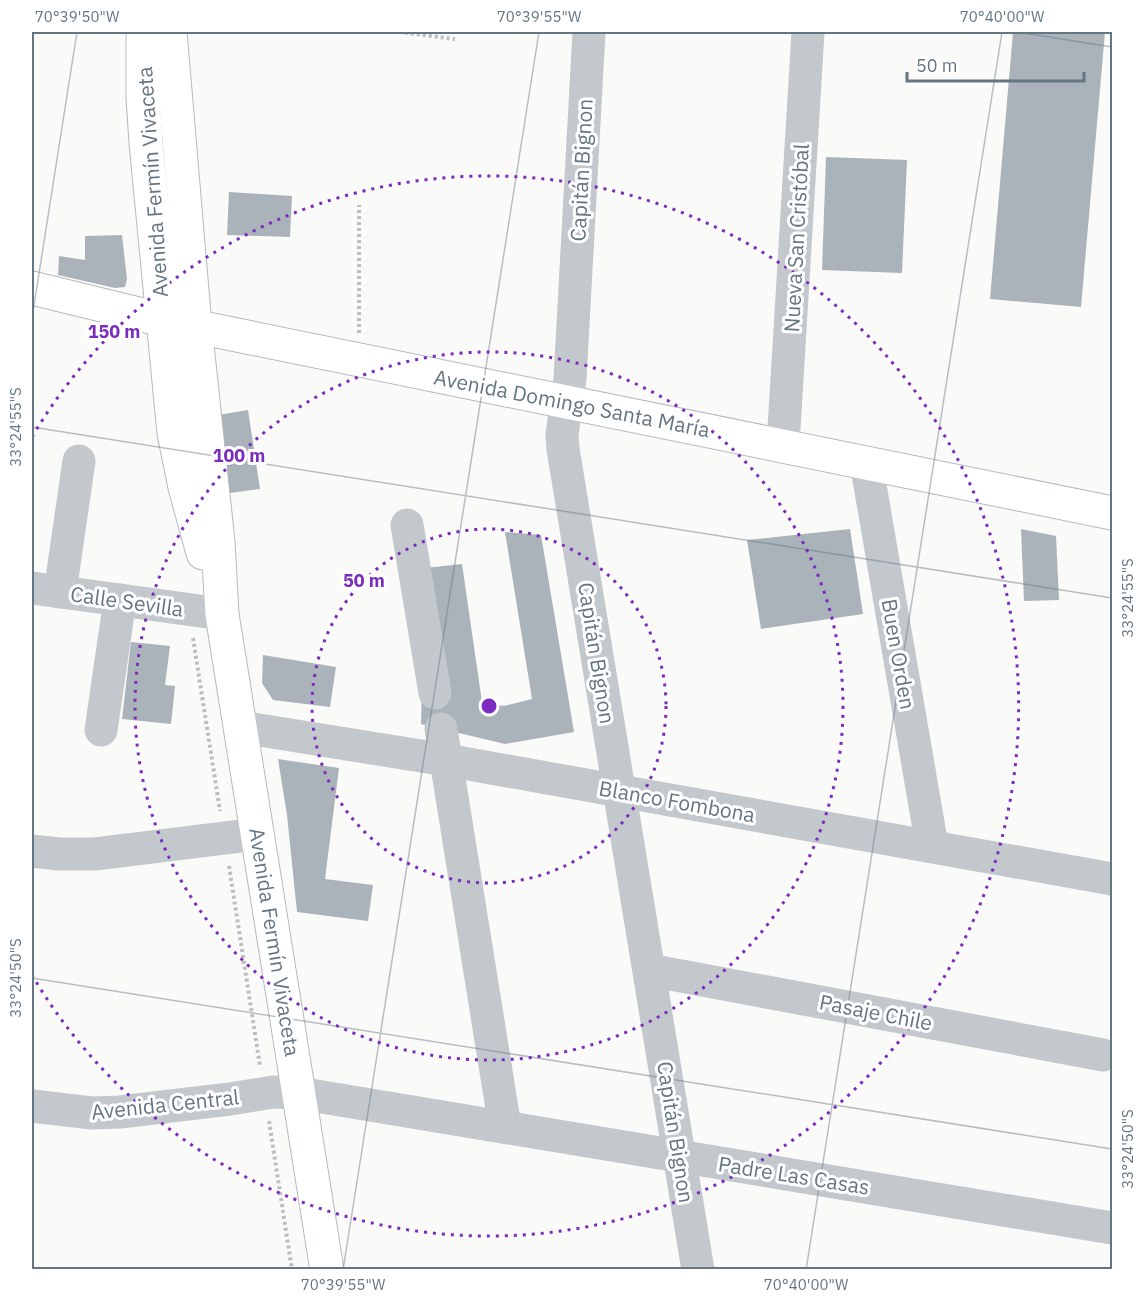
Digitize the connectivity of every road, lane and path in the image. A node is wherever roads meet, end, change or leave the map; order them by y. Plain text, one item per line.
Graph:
1 (143, 32) edge
2 (170, 32) edge
3 (399, 32) edge
4 (588, 32) edge
5 (808, 32) edge
6 (455, 39) dead end
7 (359, 205) dead end
8 (32, 288) edge
9 (163, 320) junction
10 (195, 326) junction
11 (359, 334) dead end
12 (567, 402) junction
13 (783, 445) junction
14 (79, 461) dead end
15 (866, 462) junction
16 (1113, 513) edge
17 (407, 525) dead end
18 (46, 590) edge
19 (120, 600) junction
20 (188, 609) junction
21 (222, 614) junction
22 (435, 693) dead end
23 (241, 728) junction
24 (441, 729) dead end
25 (101, 730) dead end
26 (446, 760) junction
27 (620, 792) junction
28 (258, 834) junction
29 (224, 838) junction
30 (932, 846) junction
31 (32, 851) edge
32 (1113, 879) edge
33 (649, 970) junction
34 (1103, 1055) dead end
35 (264, 1093) junction
36 (298, 1093) junction
37 (32, 1106) edge
38 (506, 1127) junction
39 (679, 1156) junction
40 (1113, 1228) edge
41 (292, 1269) edge
42 (327, 1269) edge
43 (698, 1269) edge

1 - 9 main road, Avenida Fermín Vivaceta
2 - 10 main road, Avenida Fermín Vivaceta
3 - 6 path
4 - 12 street, Capitán Bignon
5 - 13 street, Nueva San Cristóbal
7 - 11 path
8 - 9 main road, Avenida Domingo Santa María
9 - 10 main road, Avenida Domingo Santa María
9 - 21 main road, Avenida Fermín Vivaceta
10 - 12 main road, Avenida Domingo Santa María
10 - 21 main road, Avenida Fermín Vivaceta
12 - 13 main road, Avenida Domingo Santa María
12 - 27 street, Capitán Bignon
13 - 15 main road, Avenida Domingo Santa María
14 - 18 street
15 - 16 main road, Avenida Domingo Santa María
15 - 30 street, Buen Orden
17 - 22 street
18 - 19 street, Calle Sevilla
19 - 20 street, Calle Sevilla
19 - 25 street
20 - 21 street, Calle Sevilla
20 - 29 path
21 - 23 main road, Avenida Fermín Vivaceta
23 - 26 street, Blanco Fombona
23 - 28 main road, Avenida Fermín Vivaceta
24 - 26 street
26 - 27 street, Blanco Fombona
26 - 38 street
27 - 30 street, Blanco Fombona
27 - 33 street, Capitán Bignon
28 - 29 street
28 - 36 main road, Avenida Fermín Vivaceta
29 - 31 street
29 - 35 path
30 - 32 street, Blanco Fombona
33 - 34 street, Pasaje Chile
33 - 39 street, Capitán Bignon
35 - 36 street, Avenida Central
35 - 37 street, Avenida Central
35 - 41 path
36 - 38 street, Padre Las Casas
36 - 42 main road, Avenida Fermín Vivaceta
38 - 39 street, Padre Las Casas
39 - 40 street, Padre Las Casas
39 - 43 street, Capitán Bignon

